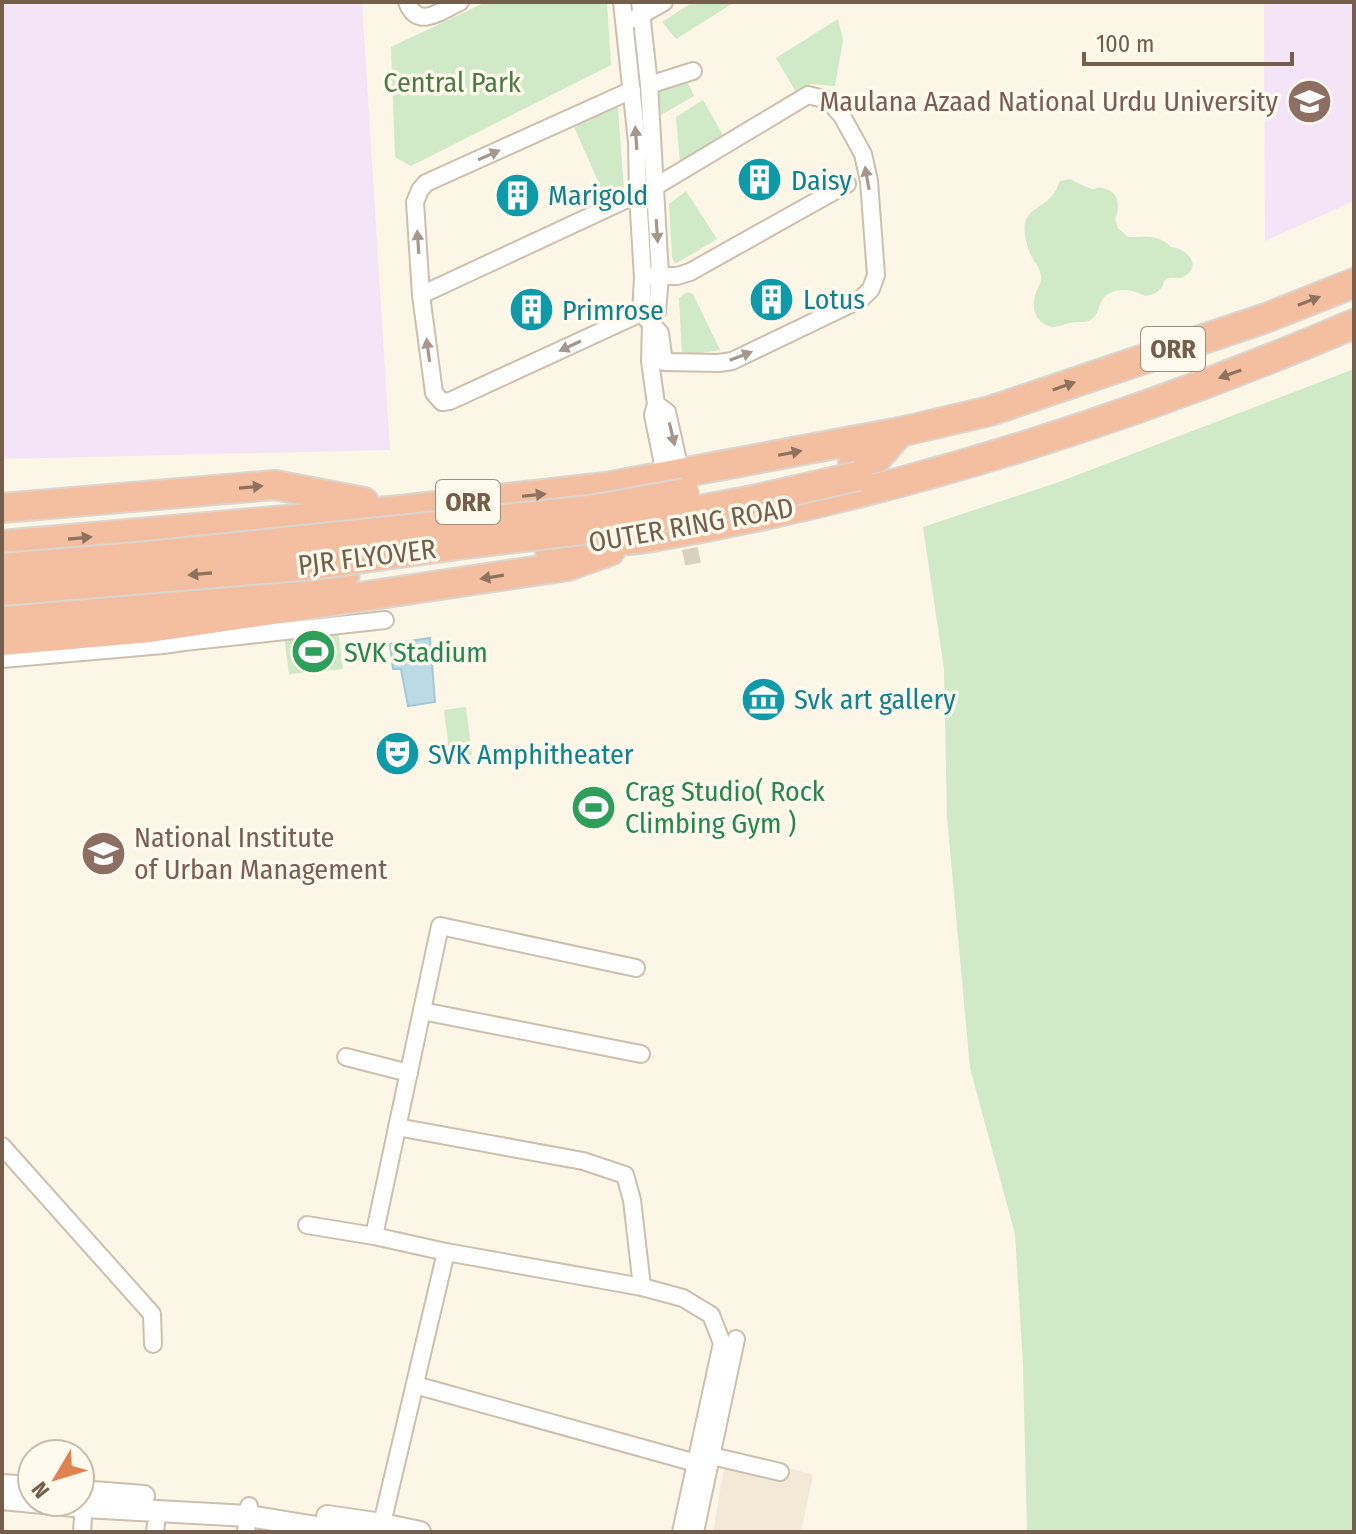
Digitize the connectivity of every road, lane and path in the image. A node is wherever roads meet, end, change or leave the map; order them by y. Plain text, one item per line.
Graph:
1 (407, 2) edge
2 (460, 2) edge
3 (622, 2) edge
4 (664, 2) edge
5 (640, 9) edge
6 (624, 23) junction
7 (693, 71) dead end
8 (649, 85) junction
9 (632, 90) junction
10 (847, 184) dead end
11 (646, 191) junction
12 (651, 276) junction
13 (1354, 283) edge
14 (421, 295) junction
15 (646, 319) junction
16 (1354, 324) edge
17 (656, 404) dead end
18 (900, 432) junction
19 (856, 470) junction
20 (930, 473) junction
21 (2, 508) edge
22 (400, 510) junction
23 (648, 538) junction
24 (2, 545) edge
25 (2, 568) edge
26 (2, 591) edge
27 (2, 618) edge
28 (385, 620) dead end
29 (2, 641) edge
30 (2, 659) edge
31 (636, 968) dead end
32 (422, 1011) junction
33 (641, 1054) dead end
34 (346, 1057) dead end
35 (409, 1073) junction
36 (397, 1127) junction
37 (2, 1146) edge
38 (307, 1225) dead end
39 (374, 1236) junction
40 (446, 1252) junction
41 (642, 1287) junction
42 (736, 1339) dead end
43 (153, 1344) dead end
44 (415, 1385) junction
45 (704, 1460) junction
46 (780, 1472) dead end
47 (96, 1492) edge
48 (2, 1499) edge
49 (248, 1518) edge
50 (381, 1528) edge
51 (347, 1532) edge
52 (420, 1532) edge
53 (681, 1532) edge
54 (695, 1532) edge

1 - 2 street
3 - 6 street
4 - 5 street
5 - 6 street
5 - 8 street
6 - 9 street
7 - 8 street
8 - 11 street
11 -> 9 street
14 -> 9 street
10 - 12 street
11 - 12 street
11 - 14 street
15 -> 11 street
12 - 15 street
18 -> 13 highway, OUTER RING ROAD / ORR
15 -> 14 street
15 - 17 street
16 -> 20 highway, OUTER RING ROAD / ORR
18 - 19 highway, PJR FLYOVER
22 -> 18 highway, OUTER RING ROAD / ORR
19 - 20 highway, PJR FLYOVER
19 - 25 highway, PJR FLYOVER, bridge
19 -> 26 highway, PJR FLYOVER, bridge
20 - 23 highway, OUTER RING ROAD / ORR
21 -> 22 highway
24 -> 22 highway, OUTER RING ROAD / ORR
23 - 27 highway, OUTER RING ROAD / ORR
23 -> 29 highway
28 - 30 street
31 - 32 street
32 - 33 street
32 - 35 street
34 - 35 street
35 - 36 street
36 - 39 street
36 - 41 street
37 - 43 street
38 - 39 street
39 - 40 street
40 - 41 street
40 - 44 street
41 - 45 street
42 - 45 street
44 - 45 street
44 - 50 street
45 - 46 street
45 - 53 street
45 - 54 street
47 - 49 street
48 - 49 street
49 - 50 street
49 - 51 street
50 - 52 street

